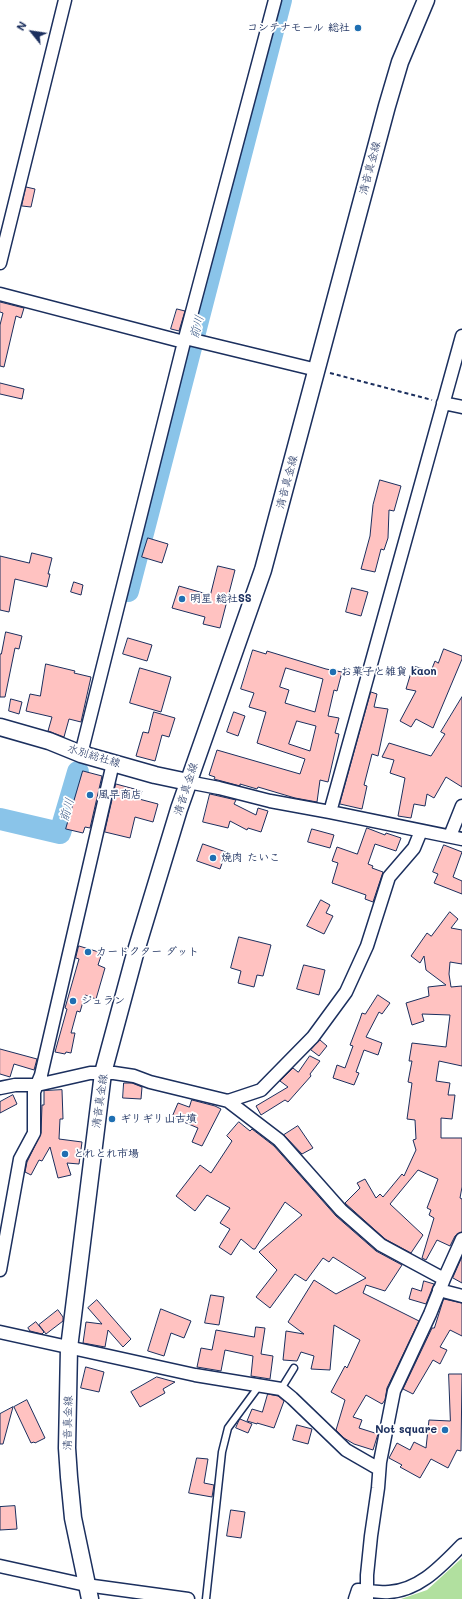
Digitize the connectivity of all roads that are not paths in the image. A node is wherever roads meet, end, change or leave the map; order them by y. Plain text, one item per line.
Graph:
1 (65, 0) edge
2 (275, 0) edge
3 (426, 0) edge
4 (0, 263) edge
5 (0, 294) edge
6 (462, 336) edge
7 (188, 340) junction
8 (317, 370) junction
9 (443, 402) junction
10 (462, 407) edge
11 (0, 727) edge
12 (80, 754) junction
13 (113, 762) junction
14 (188, 782) junction
15 (462, 806) edge
16 (330, 812) junction
17 (421, 831) junction
18 (456, 837) edge
19 (103, 1073) junction
20 (37, 1085) junction
21 (0, 1088) edge
22 (228, 1101) junction
23 (462, 1239) edge
24 (0, 1270) edge
25 (441, 1284) junction
26 (462, 1296) edge
27 (0, 1332) edge
28 (69, 1348) junction
29 (294, 1368) dead end
30 (259, 1386) junction
31 (280, 1389) junction
32 (379, 1469) junction
33 (462, 1545) edge
34 (0, 1566) edge
35 (88, 1592) edge
36 (367, 1595) edge
37 (188, 1599) edge
38 (206, 1599) edge
39 (355, 1599) edge

1 - 4 street
2 - 7 street
3 - 8 main road, 清音真金線
5 - 7 street
6 - 9 street
7 - 8 street
7 - 12 street
8 - 14 main road, 清音真金線
9 - 10 street
9 - 16 street
11 - 12 main road, 水別総社線
12 - 13 main road, 水別総社線
13 - 14 main road, 水別総社線
13 - 20 street
14 - 16 street
14 - 19 main road, 清音真金線
15 - 18 street
16 - 17 street
17 - 18 street
17 - 22 street
19 - 20 street
19 - 22 street
19 - 28 main road, 清音真金線
20 - 21 street
20 - 24 street
22 - 25 street
23 - 25 street
25 - 26 street
25 - 32 street
27 - 28 street
28 - 30 street
28 - 35 main road, 清音真金線
29 - 31 lane
30 - 31 street
30 - 38 lane
31 - 32 street
32 - 36 street
33 - 36 street
34 - 35 street
35 - 37 street
36 - 39 street

